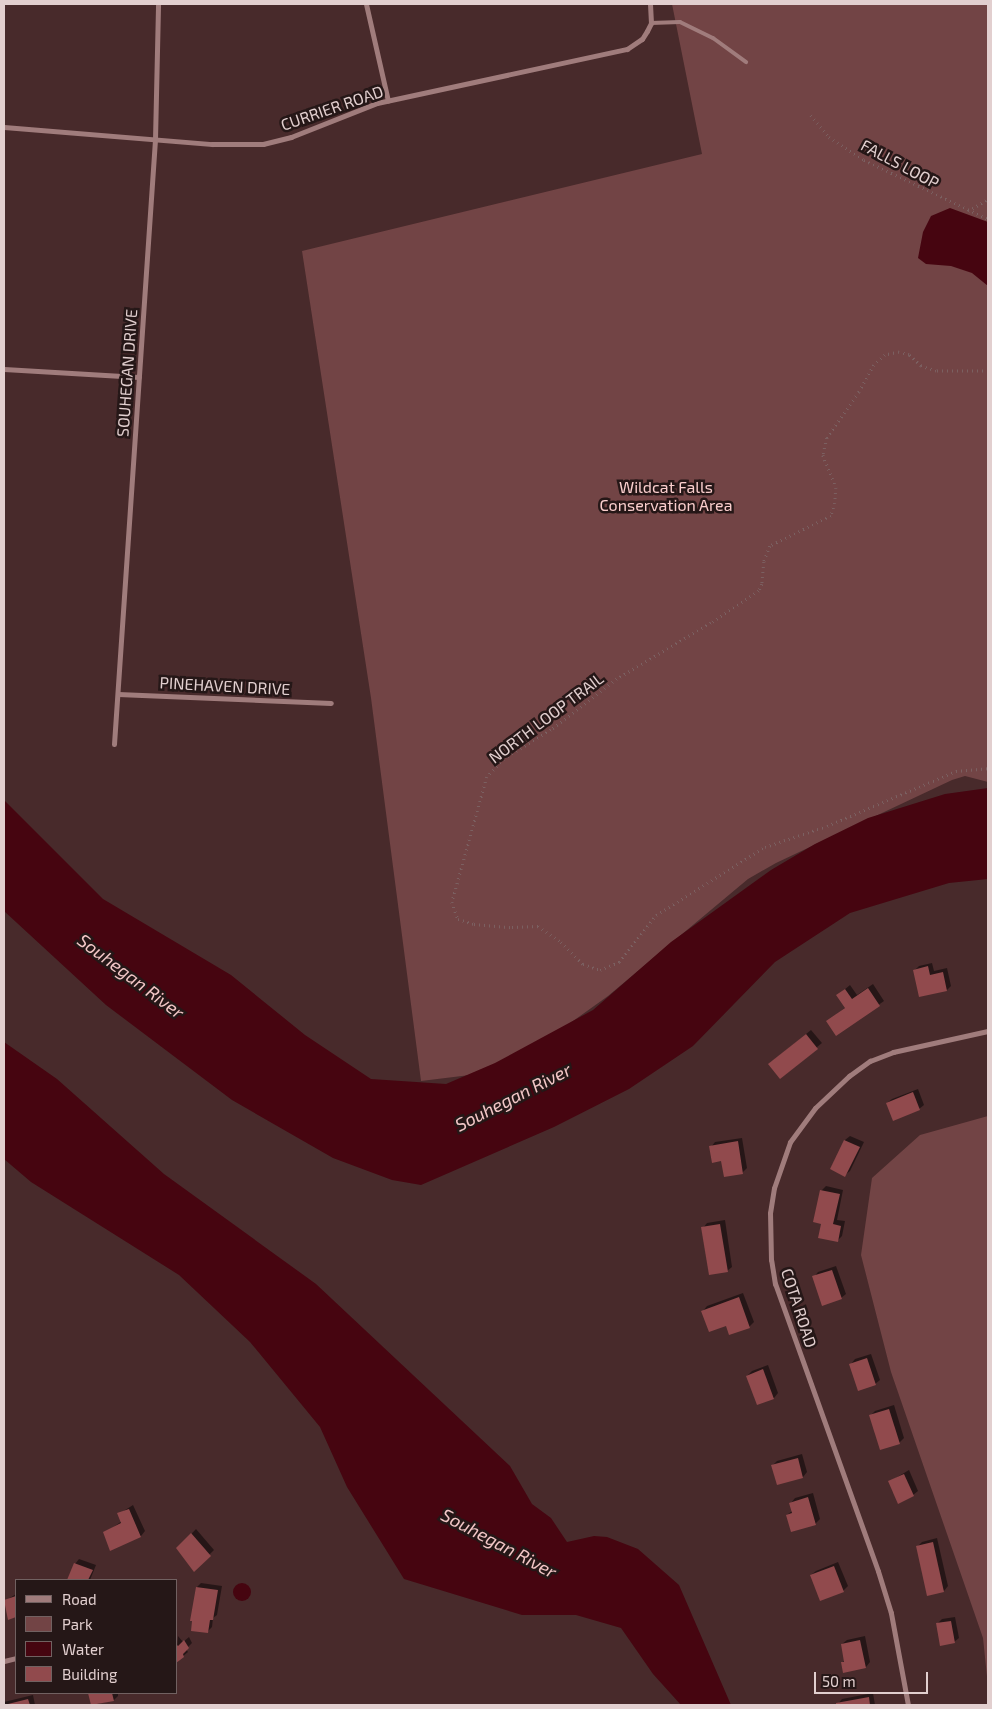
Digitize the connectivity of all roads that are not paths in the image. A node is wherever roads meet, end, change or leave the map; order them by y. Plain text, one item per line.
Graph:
1 (158, 4) edge
2 (366, 4) edge
3 (650, 4) edge
4 (651, 23) junction
5 (746, 62) dead end
6 (388, 100) junction
7 (4, 127) edge
8 (155, 139) junction
9 (4, 370) edge
10 (139, 377) junction
11 (118, 694) junction
12 (330, 703) dead end
13 (114, 744) dead end
14 (988, 1031) edge
15 (908, 1705) edge

1 - 8 street, SOUHEGAN DRIVE
2 - 6 street
3 - 4 street
4 - 5 lane
4 - 6 street, CURRIER ROAD
6 - 8 street, CURRIER ROAD
7 - 8 street, CURRIER ROAD
8 - 10 street, SOUHEGAN DRIVE
9 - 10 street
10 - 11 street, SOUHEGAN DRIVE
11 - 12 street, PINEHAVEN DRIVE
11 - 13 street, SOUHEGAN DRIVE
14 - 15 street, COTA ROAD

